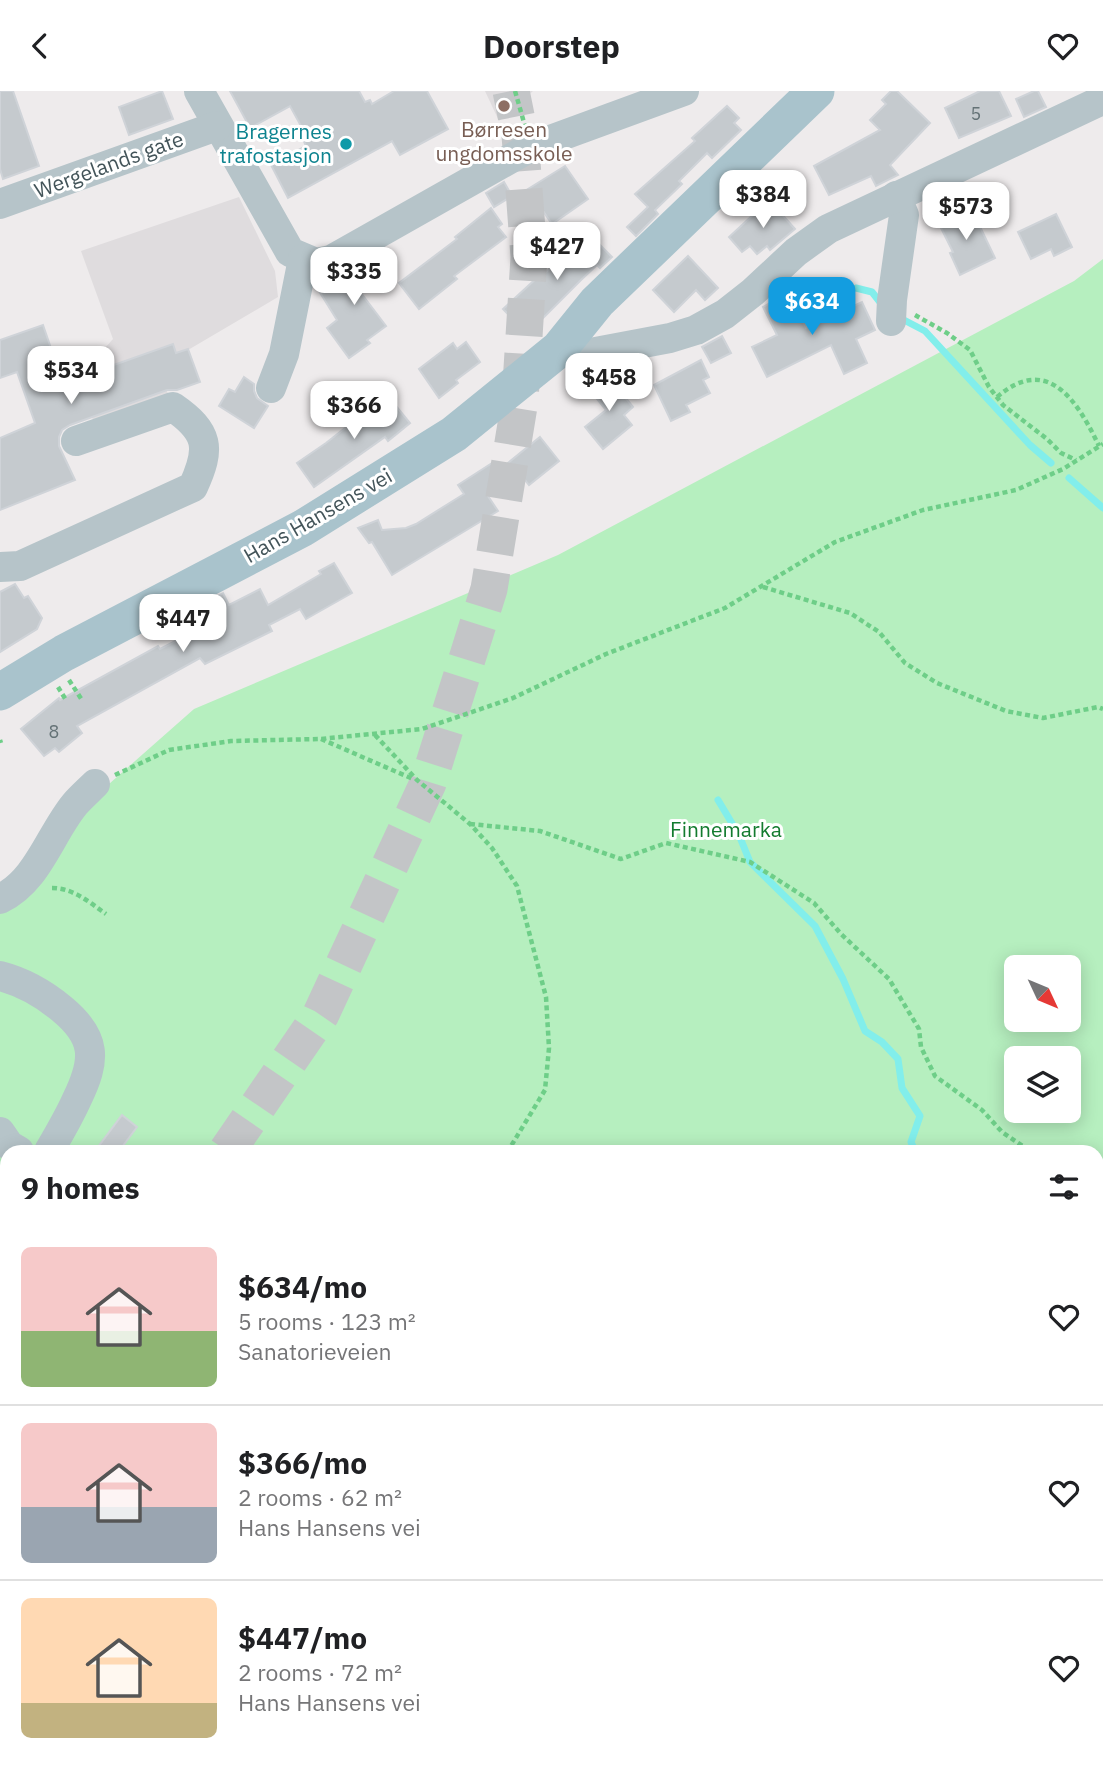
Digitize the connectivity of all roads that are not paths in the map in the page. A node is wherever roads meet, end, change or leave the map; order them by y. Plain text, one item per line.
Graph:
1 (198, 91) edge
2 (684, 91) edge
3 (816, 91) edge
4 (1103, 97) edge
5 (218, 126) junction
6 (897, 196) junction
7 (0, 204) edge
8 (303, 259) junction
9 (892, 316) road end
10 (559, 349) junction
11 (271, 388) dead end
12 (76, 441) dead end
13 (0, 566) edge
14 (0, 692) edge
15 (95, 784) road end
16 (9, 893) edge
17 (0, 976) edge
18 (52, 1145) edge

1 - 5 street
2 - 8 street
3 - 10 main road, Hans Hansens vei
4 - 6 street
5 - 7 street, Wergelands gate
5 - 8 street
6 - 9 street
6 - 10 street
8 - 11 street
10 - 14 main road, Hans Hansens vei
12 - 13 street
15 - 16 street
17 - 18 street

